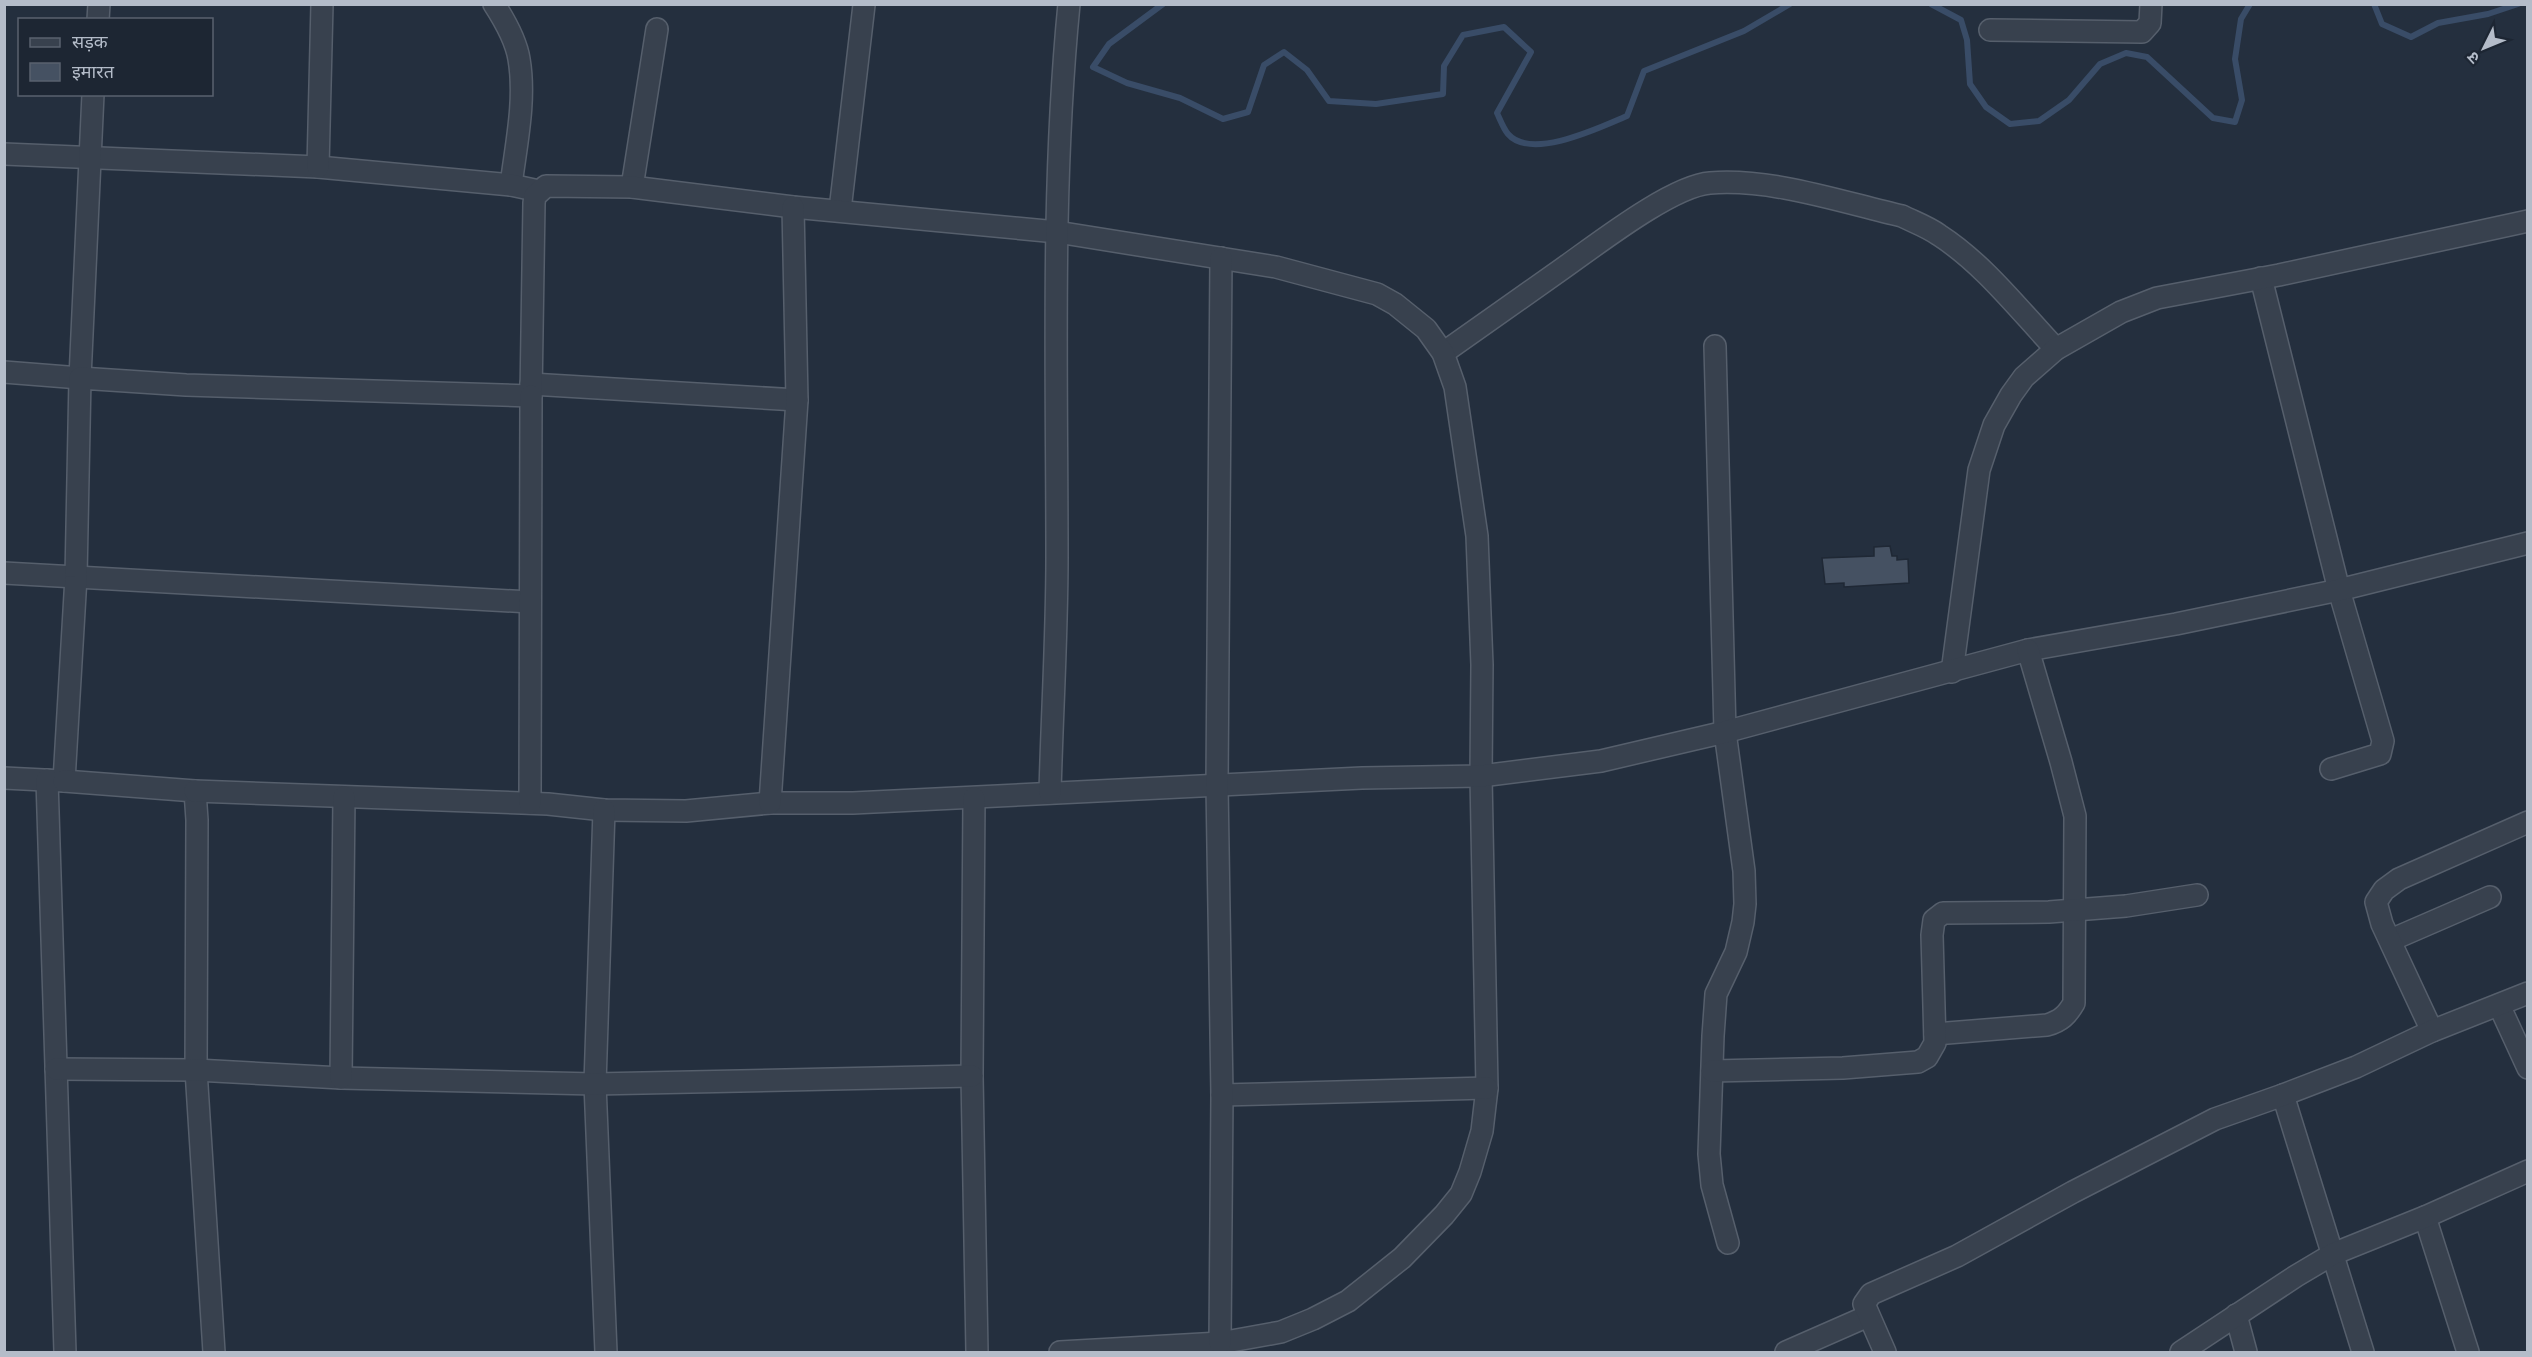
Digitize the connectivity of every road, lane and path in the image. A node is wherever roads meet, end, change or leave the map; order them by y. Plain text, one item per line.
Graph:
1 (322, 4) edge
2 (494, 4) edge
3 (864, 4) edge
4 (1069, 4) edge
5 (2151, 4) edge
6 (657, 29) dead end
7 (1990, 30) dead end
8 (93, 96) edge
9 (4, 154) edge
10 (89, 158) junction
11 (318, 168) junction
12 (511, 185) junction
13 (632, 187) junction
14 (539, 191) junction
15 (793, 207) junction
16 (840, 210) junction
17 (2528, 220) edge
18 (1057, 232) junction
19 (1221, 258) junction
20 (2261, 278) junction
21 (1715, 346) dead end
22 (2056, 350) junction
23 (1443, 353) junction
24 (4, 372) edge
25 (80, 378) junction
26 (531, 390) junction
27 (797, 400) junction
28 (2528, 543) edge
29 (4, 573) edge
30 (76, 577) junction
31 (2339, 590) junction
32 (530, 602) junction
33 (2028, 650) junction
34 (1952, 672) junction
35 (1725, 732) junction
36 (2331, 769) dead end
37 (1481, 776) junction
38 (4, 778) edge
39 (55, 780) junction
40 (1217, 785) junction
41 (195, 791) junction
42 (1050, 793) junction
43 (344, 797) junction
44 (974, 798) junction
45 (530, 803) junction
46 (770, 803) junction
47 (604, 810) junction
48 (2528, 822) edge
49 (2197, 895) dead end
50 (2490, 897) dead end
51 (2075, 910) junction
52 (2391, 940) junction
53 (2528, 993) edge
54 (2499, 1005) junction
55 (2432, 1031) junction
56 (1935, 1034) junction
57 (2528, 1068) edge
58 (56, 1069) junction
59 (196, 1070) junction
60 (1712, 1071) junction
61 (972, 1076) junction
62 (341, 1078) junction
63 (596, 1084) junction
64 (1487, 1088) junction
65 (1222, 1095) junction
66 (2283, 1095) junction
67 (2528, 1171) edge
68 (2425, 1217) junction
69 (1728, 1243) dead end
70 (2333, 1254) junction
71 (2236, 1315) junction
72 (1868, 1316) junction
73 (1220, 1343) junction
74 (65, 1353) edge
75 (214, 1353) edge
76 (606, 1353) edge
77 (977, 1353) edge
78 (1060, 1353) edge
79 (1786, 1353) edge
80 (1885, 1353) edge
81 (2181, 1353) edge
82 (2246, 1353) edge
83 (2363, 1353) edge
84 (2468, 1353) edge

1 - 11 street
2 - 12 street
3 - 16 street
4 - 18 street
5 - 7 street
6 - 13 street
8 - 10 street
9 - 10 street
10 - 11 street
10 - 25 street
11 - 12 street
12 - 14 street
13 - 14 street
13 - 15 street
14 - 26 street
15 - 16 street
15 - 27 street
16 - 18 street
17 - 20 street
18 - 19 street
18 - 42 street
19 - 23 street
19 - 40 street
20 - 22 street
20 - 31 street
21 - 35 street
22 - 23 street
22 - 34 street
23 - 37 street
24 - 25 street
25 - 26 street
25 - 30 street
26 - 27 street
26 - 32 street
27 - 46 street
28 - 31 street
29 - 30 street
30 - 32 street
30 - 39 street
31 - 33 street
31 - 36 street
32 - 45 street
33 - 34 street
33 - 51 street
34 - 35 street
35 - 37 street
35 - 60 street
37 - 40 street
37 - 64 street
38 - 39 street
39 - 41 street
39 - 58 street
40 - 42 street
40 - 65 street
41 - 43 street
41 - 59 street
42 - 44 street
43 - 45 street
43 - 62 street
44 - 46 street
44 - 61 street
45 - 47 street
46 - 47 street
47 - 63 street
48 - 52 street
49 - 51 street
50 - 52 street
51 - 56 street
51 - 56 street
52 - 55 street
53 - 54 street
54 - 55 street
54 - 57 street
55 - 66 street
56 - 60 street
58 - 59 street
58 - 74 street
59 - 62 street
59 - 75 street
60 - 69 street
61 - 63 street
61 - 77 street
62 - 63 street
63 - 76 street
64 - 65 street
64 - 73 street
65 - 73 street
66 - 70 street
66 - 72 street
67 - 68 street
68 - 70 street
68 - 84 street
70 - 71 street
70 - 83 street
71 - 81 street
71 - 82 street
72 - 79 street
72 - 80 street
73 - 78 street

